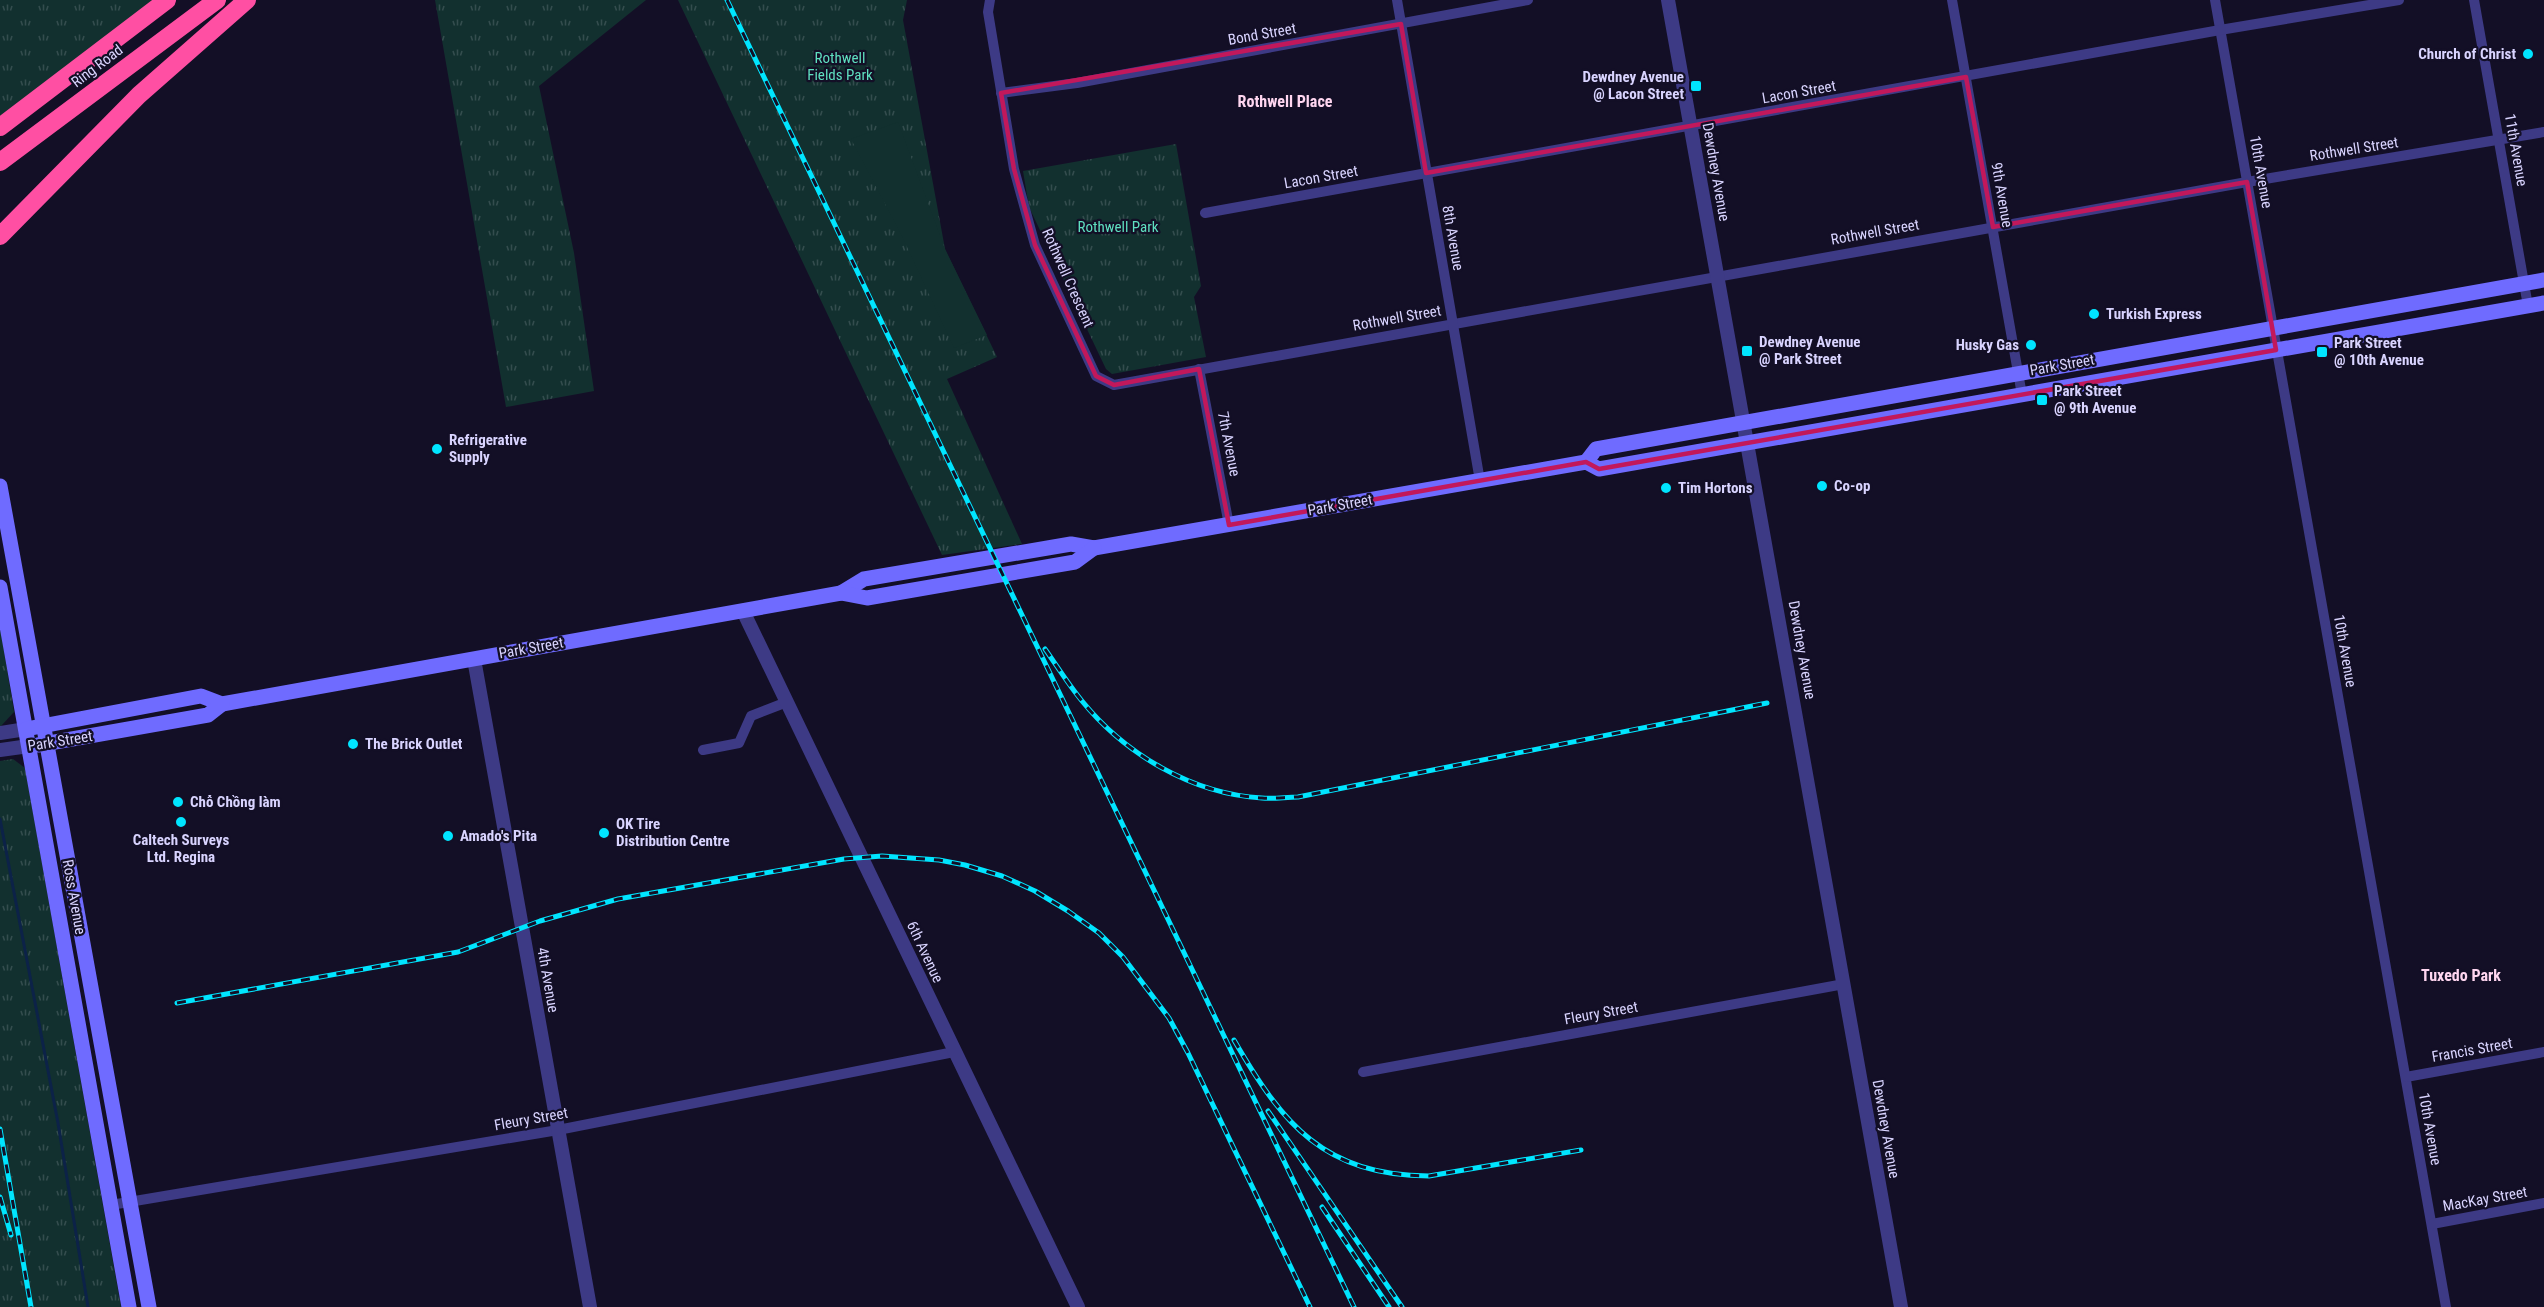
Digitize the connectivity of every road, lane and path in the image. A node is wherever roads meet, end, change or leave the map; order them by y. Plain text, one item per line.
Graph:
1 (167, 0) edge
2 (218, 0) edge
3 (247, 0) edge
4 (990, 0) edge
5 (1397, 0) edge
6 (1528, 0) edge
7 (1668, 0) edge
8 (1952, 0) edge
9 (2215, 0) edge
10 (2399, 0) edge
11 (2474, 0) edge
12 (1401, 24) junction
13 (2220, 30) junction
14 (1966, 77) junction
15 (1001, 93) junction
16 (0, 127) edge
17 (1691, 127) junction
18 (2544, 132) edge
19 (2499, 140) junction
20 (0, 162) edge
21 (1426, 173) junction
22 (2247, 182) junction
23 (1205, 213) dead end
24 (1993, 227) junction
25 (0, 236) edge
26 (1718, 276) junction
27 (2544, 280) edge
28 (2524, 284) junction
29 (2544, 303) edge
30 (2528, 306) junction
31 (1452, 323) junction
32 (2272, 329) junction
33 (2276, 350) junction
34 (1212, 367) joint
35 (1199, 369) junction
36 (2018, 373) junction
37 (2022, 395) junction
38 (1744, 421) junction
39 (1748, 444) junction
40 (1586, 462) junction
41 (1480, 481) junction
42 (0, 486) edge
43 (1229, 525) junction
44 (0, 587) edge
45 (742, 611) junction
46 (474, 658) junction
47 (787, 702) junction
48 (222, 704) junction
49 (43, 726) junction
50 (26, 729) junction
51 (0, 733) edge
52 (46, 744) junction
53 (29, 746) junction
54 (0, 750) edge
55 (703, 750) dead end
56 (1844, 984) junction
57 (954, 1052) junction
58 (2544, 1052) edge
59 (1363, 1072) dead end
60 (2406, 1077) junction
61 (558, 1130) junction
62 (130, 1202) junction
63 (2544, 1203) edge
64 (111, 1205) junction
65 (2432, 1224) junction
66 (129, 1307) edge
67 (149, 1307) edge
68 (590, 1307) edge
69 (1078, 1307) edge
70 (1901, 1307) edge
71 (2446, 1307) edge

1 - 16 highway, Ring Road
2 - 20 highway, Ring Road
3 - 25 highway
4 - 15 street, Rothwell Crescent
5 - 12 street, 8th Avenue
6 - 12 street, Bond Street
7 - 17 street, Dewdney Avenue
8 - 14 street, 9th Avenue
9 - 13 street, 10th Avenue
10 - 13 street, Lacon Street
11 - 19 street, 11th Avenue
12 - 15 street, Bond Street
12 - 21 street, 8th Avenue
13 - 14 street, Lacon Street
13 - 22 street, 10th Avenue
14 - 17 street, Lacon Street
14 - 24 street, 9th Avenue
15 - 35 street, Rothwell Crescent
17 - 21 street, Lacon Street
17 - 26 street, Dewdney Avenue
18 - 19 street, Rothwell Street
19 - 22 street, Rothwell Street
19 - 28 street, 11th Avenue
21 - 23 street, Lacon Street
21 - 31 street, 8th Avenue
22 - 24 street, Rothwell Street
22 - 32 street, 10th Avenue
24 - 26 street, Rothwell Street
24 - 36 street, 9th Avenue
26 - 31 street, Rothwell Street
26 - 38 street, Dewdney Avenue
27 - 28 main road, Park Street
28 - 30 street, 11th Avenue
28 - 32 main road, Park Street
29 - 30 main road, Park Street
30 - 33 main road, Park Street
31 - 34 street, Rothwell Street
31 - 41 street, 8th Avenue
32 - 33 street, 10th Avenue
32 - 36 main road, Park Street
33 - 37 main road, Park Street
33 - 60 street, 10th Avenue
34 - 35 street, Rothwell Crescent
35 - 43 street, 7th Avenue
36 - 37 street, 9th Avenue
36 - 38 main road, Park Street
37 - 39 main road, Park Street
38 - 39 street, Dewdney Avenue
38 - 40 main road, Park Street
39 - 40 main road, Park Street
39 - 56 street, Dewdney Avenue
40 - 41 main road, Park Street
41 - 43 main road, Park Street
42 - 49 main road, Ross Avenue
43 - 45 main road, Park Street
44 - 50 main road, Ross Avenue
45 - 46 main road, Park Street
45 - 47 street, 6th Avenue
46 - 48 main road, Park Street
46 - 61 street, 4th Avenue
47 - 55 street
47 - 57 street, 6th Avenue
48 - 49 main road, Park Street
48 - 52 main road, Park Street
49 - 50 main road, Park Street
49 - 52 main road, Ross Avenue
50 - 51 street, Park Street
50 - 53 main road, Ross Avenue
52 - 53 main road, Park Street
52 - 62 main road, Ross Avenue
53 - 54 street, Park Street
53 - 64 main road, Ross Avenue
56 - 59 street, Fleury Street
56 - 70 street, Dewdney Avenue
57 - 61 street, Fleury Street
57 - 69 street, 6th Avenue
58 - 60 street, Francis Street
60 - 65 street, 10th Avenue
61 - 62 street, Fleury Street
61 - 68 street, 4th Avenue
62 - 64 street, Fleury Street
62 - 67 main road, Ross Avenue
63 - 65 street, MacKay Street
64 - 66 main road, Ross Avenue
65 - 71 street, 10th Avenue

